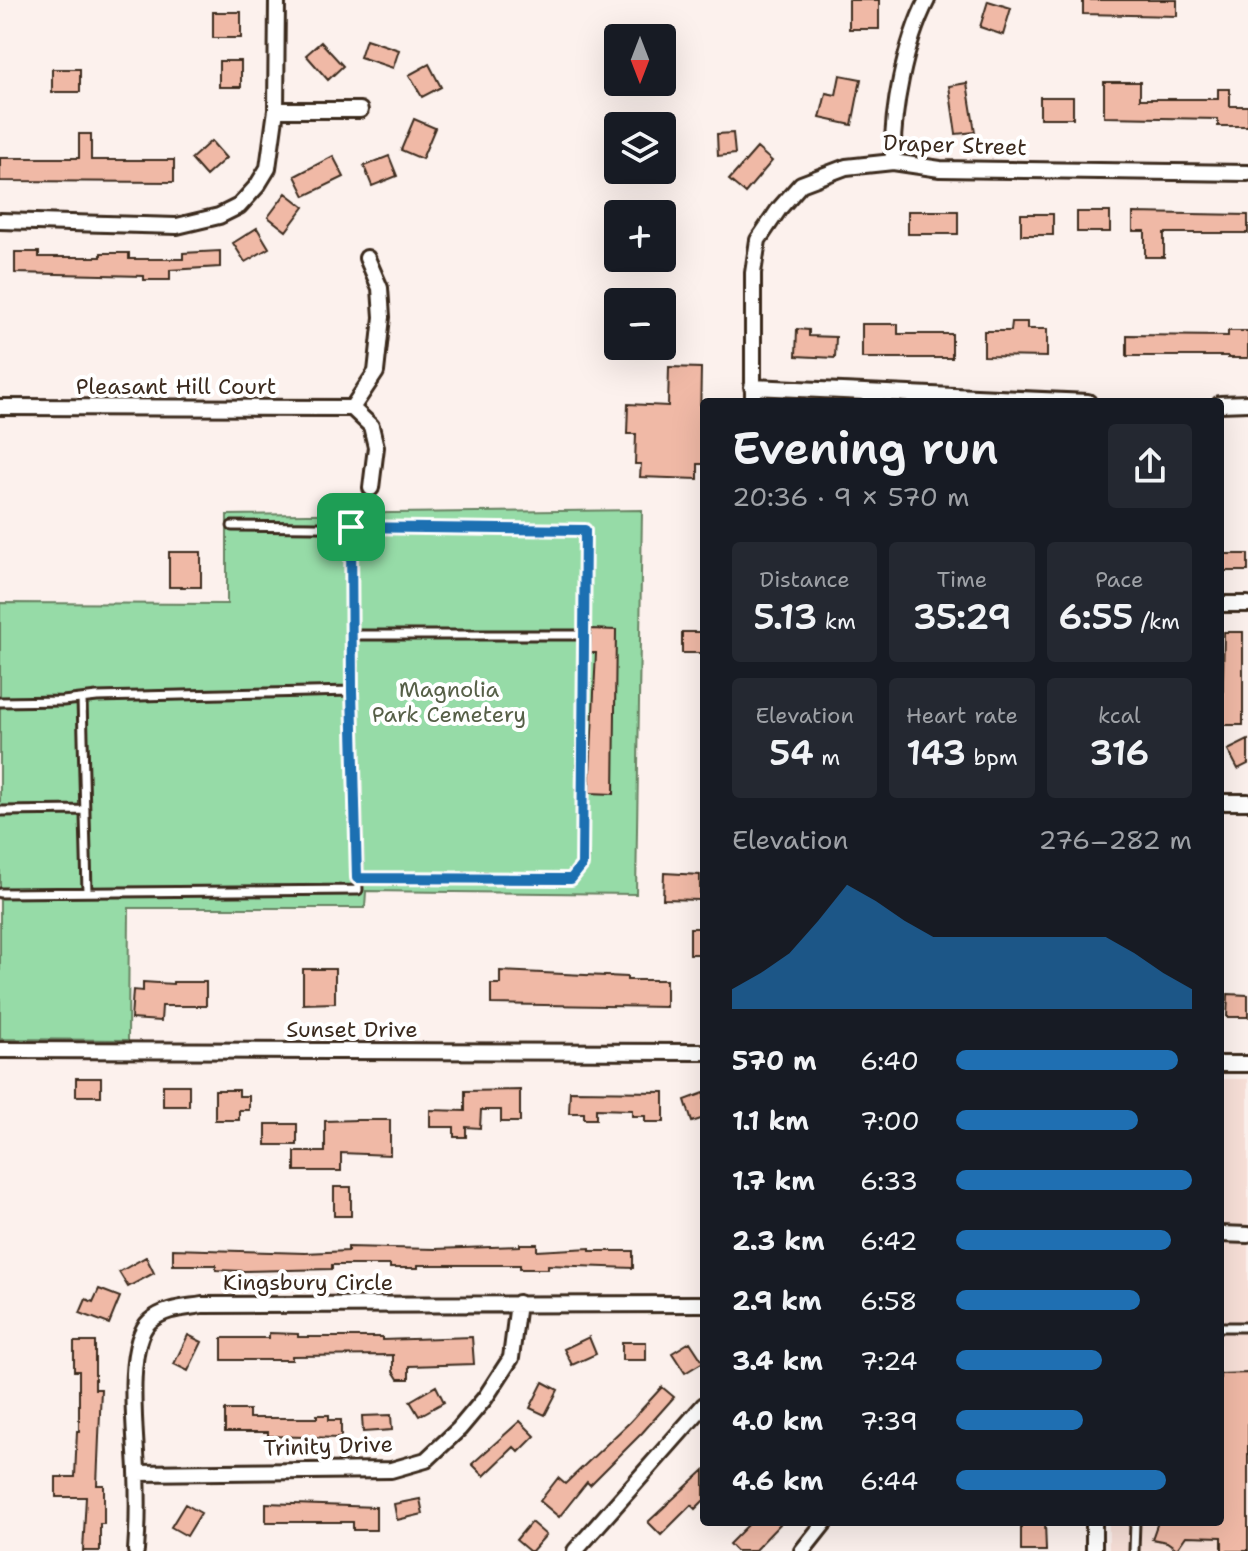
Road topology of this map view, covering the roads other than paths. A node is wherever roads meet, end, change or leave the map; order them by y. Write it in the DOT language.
graph roads {
  1 [pos="277,0"];
  2 [pos="927,0"];
  3 [pos="276,110"];
  4 [pos="360,110"];
  5 [pos="893,162"];
  6 [pos="1248,173"];
  7 [pos="0,221"];
  8 [pos="367,258"];
  9 [pos="753,394"];
  10 [pos="920,398"];
  11 [pos="1248,403"];
  12 [pos="1224,404"];
  13 [pos="0,407"];
  14 [pos="352,408"];
  15 [pos="371,488"];
  16 [pos="232,526"];
  17 [pos="351,527"];
  18 [pos="1224,604"];
  19 [pos="1248,604"];
  20 [pos="352,635"];
  21 [pos="584,635"];
  22 [pos="352,691"];
  23 [pos="82,699"];
  24 [pos="0,702"];
  25 [pos="1224,802"];
  26 [pos="1248,802"];
  27 [pos="85,810"];
  28 [pos="0,811"];
  29 [pos="357,878"];
  30 [pos="87,892"];
  31 [pos="0,893"];
  32 [pos="0,1050"];
  33 [pos="700,1052"];
  34 [pos="1224,1064"];
  35 [pos="1248,1064"];
  36 [pos="1224,1234"];
  37 [pos="1248,1235"];
  38 [pos="518,1303"];
  39 [pos="700,1304"];
  40 [pos="1248,1327"];
  41 [pos="1224,1329"];
  42 [pos="700,1410"];
  43 [pos="137,1473"];
  44 [pos="822,1526"];
  45 [pos="1094,1526"];
  46 [pos="1135,1526"];
  47 [pos="136,1551"];
  48 [pos="575,1551"];
  49 [pos="802,1551"];
  50 [pos="1094,1551"];
  51 [pos="1134,1551"];
  1 -- 3 [label="street"];
  2 -- 5 [label="street"];
  3 -- 4 [label="street"];
  3 -- 7 [label="street"];
  5 -- 6 [label="street, Draper Street"];
  5 -- 9 [label="street, Draper Street"];
  8 -- 14 [label="street"];
  9 -- 10 [label="street"];
  11 -- 12 [label="street"];
  13 -- 14 [label="street, Pleasant Hill Court"];
  14 -- 15 [label="street"];
  16 -- 17 [label="lane"];
  17 -- 20 [label="lane"];
  17 -- 21 [label="lane"];
  18 -- 19 [label="street"];
  20 -- 21 [label="lane"];
  20 -- 22 [label="lane"];
  21 -- 29 [label="lane"];
  22 -- 23 [label="lane"];
  22 -- 29 [label="lane"];
  23 -- 24 [label="lane"];
  23 -- 27 [label="lane"];
  25 -- 26 [label="street"];
  27 -- 28 [label="lane"];
  27 -- 30 [label="lane"];
  29 -- 30 [label="lane"];
  30 -- 31 [label="lane"];
  32 -- 33 [label="street, Sunset Drive"];
  34 -- 35 [label="street"];
  36 -- 37 [label="street"];
  38 -- 39 [label="street, Kingsbury Circle"];
  38 -- 43 [label="street, Trinity Drive"];
  38 -- 43 [label="street, Kingsbury Circle"];
  40 -- 41 [label="lane"];
  42 -- 48 [label="street"];
  43 -- 47 [label="street, Kingsbury Circle"];
  44 -- 49 [label="street"];
  45 -- 50 [label="street"];
  46 -- 51 [label="lane"];
}
